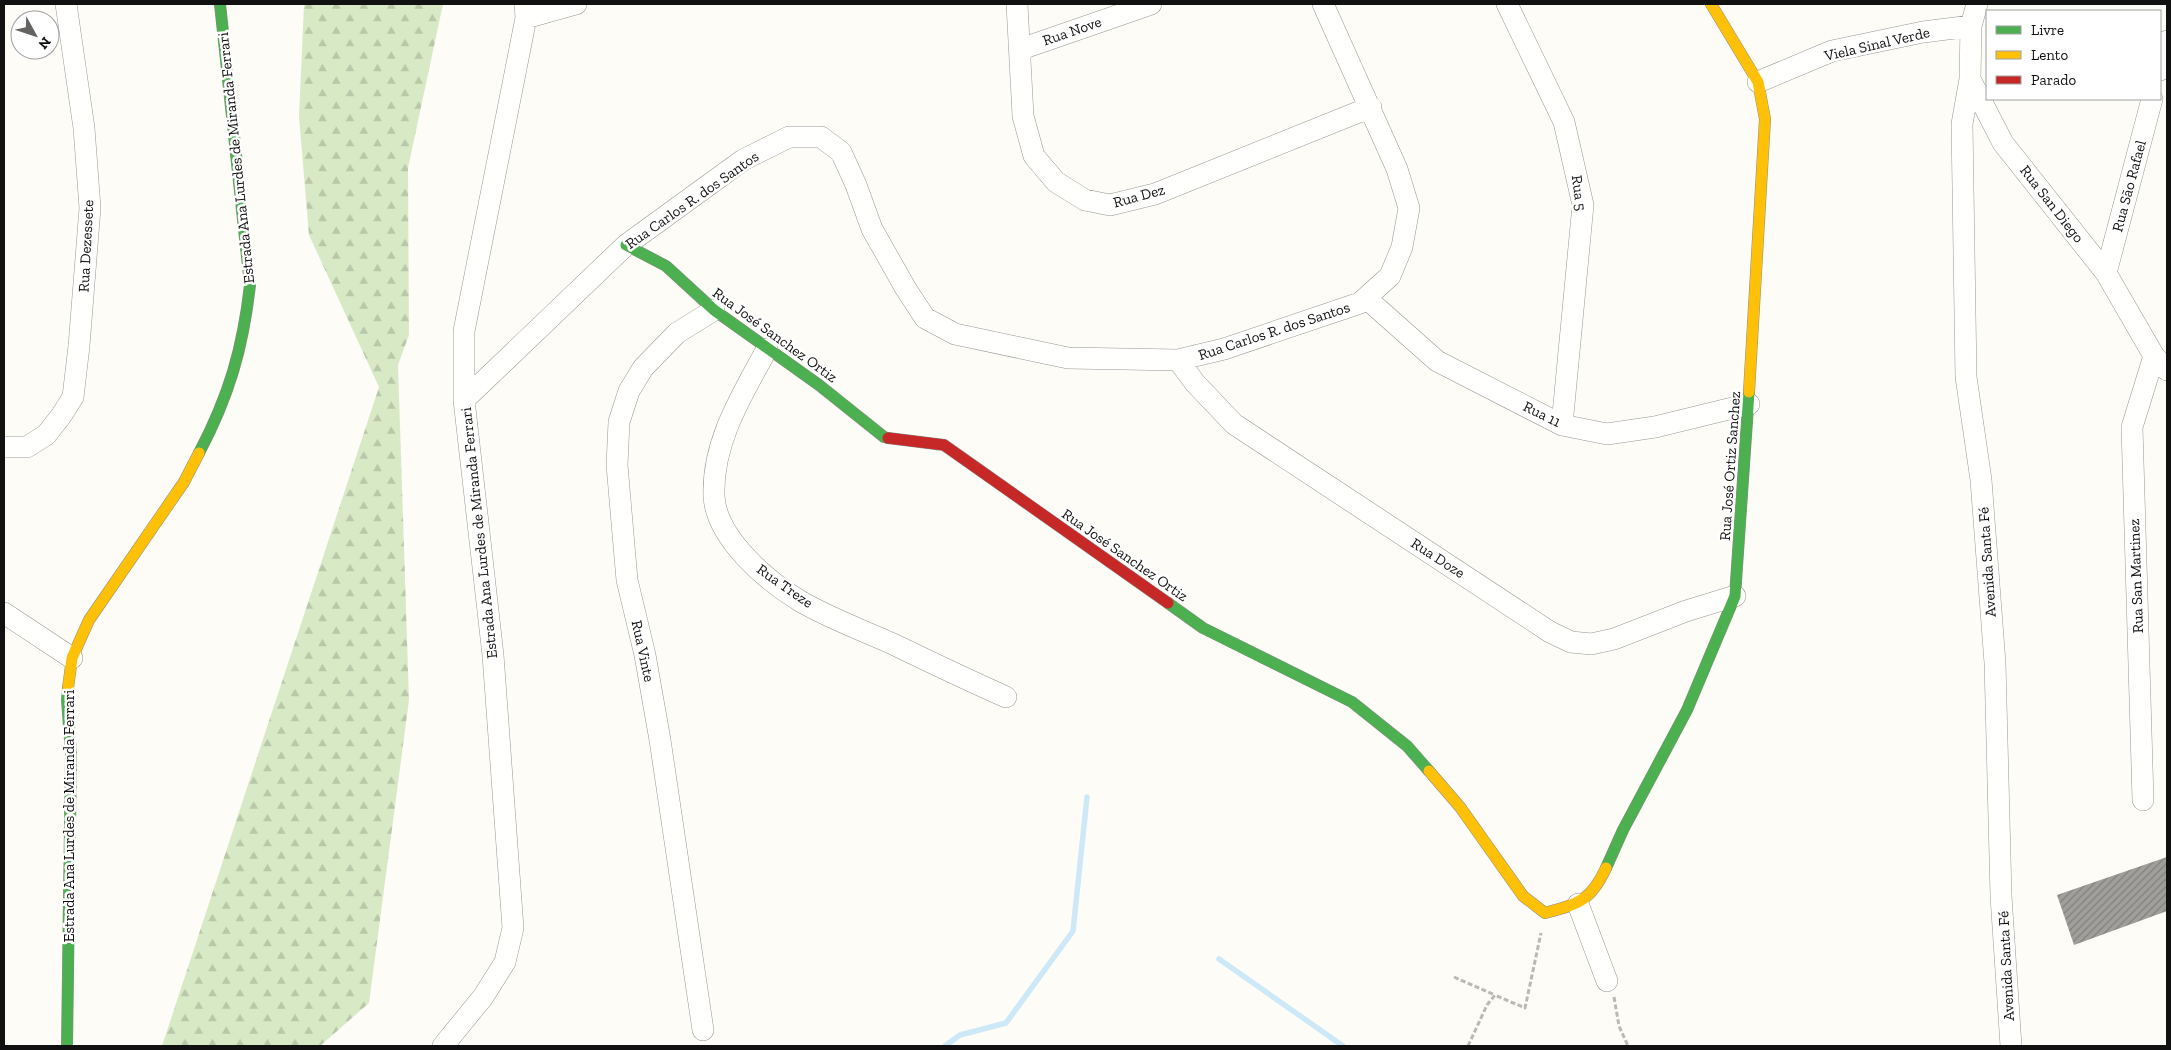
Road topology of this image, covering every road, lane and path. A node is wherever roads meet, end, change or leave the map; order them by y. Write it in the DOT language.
graph roads {
  1 [pos="66,4"];
  2 [pos="220,4"];
  3 [pos="576,4"];
  4 [pos="1017,4"];
  5 [pos="1151,4"];
  6 [pos="1324,4"];
  7 [pos="1507,4"];
  8 [pos="1711,4"];
  9 [pos="1977,4"];
  10 [pos="525,11"];
  11 [pos="1971,26"];
  12 [pos="2167,41"];
  13 [pos="1021,49"];
  14 [pos="2161,66"];
  15 [pos="1970,79"];
  16 [pos="1758,82"];
  17 [pos="2152,100"];
  18 [pos="1371,107"];
  19 [pos="626,245"];
  20 [pos="2106,273"];
  21 [pos="1366,298"];
  22 [pos="714,310"];
  23 [pos="767,349"];
  24 [pos="1178,360"];
  25 [pos="2161,363"];
  26 [pos="464,400"];
  27 [pos="1749,404"];
  28 [pos="1562,425"];
  29 [pos="4,447"];
  30 [pos="1735,596"];
  31 [pos="4,613"];
  32 [pos="72,658"];
  33 [pos="1006,697"];
  34 [pos="2143,800"];
  35 [pos="1578,904"];
  36 [pos="1545,913"];
  37 [pos="1454,977"];
  38 [pos="1607,981"];
  39 [pos="1495,996"];
  40 [pos="703,1030"];
  41 [pos="67,1046"];
  42 [pos="443,1046"];
  43 [pos="1468,1046"];
  44 [pos="1628,1046"];
  45 [pos="2011,1046"];
  1 -- 29 [label="street, Rua Dezessete"];
  2 -- 32 [label="street, Estrada Ana Lurdes de Miranda Ferrari"];
  3 -- 10 [label="street"];
  4 -- 13 [label="street, Rua Dez"];
  5 -- 13 [label="street, Rua Nove"];
  6 -- 18 [label="street, Rua Carlos R. dos Santos"];
  7 -- 28 [label="street, Rua 5"];
  8 -- 16 [label="street, Rua José Ortiz Sanchez"];
  9 -- 11 [label="street, Rua San Diego"];
  10 -- 26 [label="street, Estrada Ana Lurdes de Miranda Ferrari"];
  11 -- 15 [label="street, Rua San Diego"];
  11 -- 16 [label="street, Viela Sinal Verde"];
  12 -- 14 [label="street"];
  13 -- 18 [label="street, Rua Dez"];
  15 -- 20 [label="street, Rua San Diego"];
  15 -- 45 [label="street, Avenida Santa Fé"];
  16 -- 27 [label="street, Rua José Ortiz Sanchez"];
  17 -- 20 [label="street, Rua São Rafael"];
  18 -- 21 [label="street, Rua Carlos R. dos Santos"];
  19 -- 22 [label="street, Rua José Sanchez Ortiz"];
  19 -- 24 [label="street, Rua Carlos R. dos Santos"];
  19 -- 26 [label="street, Rua Carlos R. dos Santos"];
  20 -- 25 [label="street, Rua San Diego"];
  21 -- 24 [label="street, Rua Carlos R. dos Santos"];
  21 -- 28 [label="street, Rua 11"];
  22 -- 23 [label="street, Rua José Sanchez Ortiz"];
  22 -- 40 [label="street, Rua Vinte"];
  23 -- 33 [label="street, Rua Treze"];
  23 -- 36 [label="street, Rua José Sanchez Ortiz"];
  24 -- 30 [label="street, Rua Doze"];
  25 -- 34 [label="street, Rua San Martinez"];
  26 -- 42 [label="street, Estrada Ana Lurdes de Miranda Ferrari"];
  27 -- 28 [label="street, Rua 11"];
  27 -- 30 [label="street, Rua José Ortiz Sanchez"];
  30 -- 35 [label="street, Rua José Ortiz Sanchez"];
  31 -- 32 [label="street"];
  32 -- 41 [label="street, Estrada Ana Lurdes de Miranda Ferrari"];
  35 -- 36 [label="street"];
  35 -- 38 [label="street"];
  36 -- 39 [label="path"];
  37 -- 39 [label="path"];
  38 -- 44 [label="path"];
  39 -- 43 [label="path"];
}
